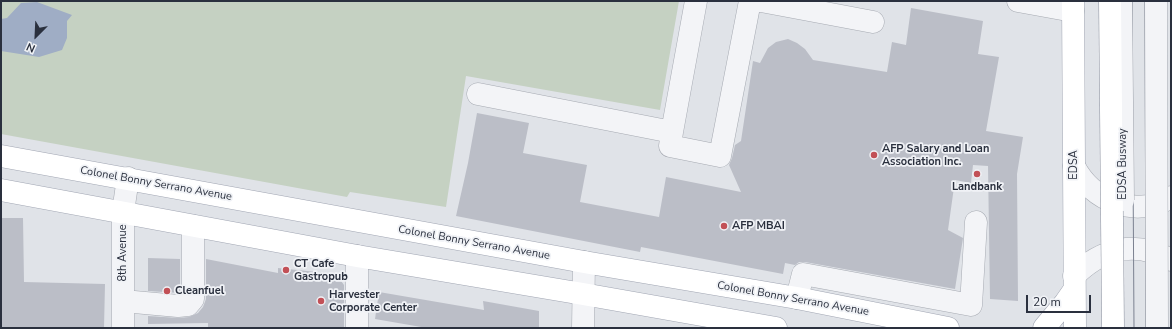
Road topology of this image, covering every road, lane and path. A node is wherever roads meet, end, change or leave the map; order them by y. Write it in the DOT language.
graph roads {
  1 [pos="696,1"];
  2 [pos="750,1"];
  3 [pos="761,1"];
  4 [pos="1018,1"];
  5 [pos="1110,1"];
  6 [pos="1121,1"];
  7 [pos="1156,1"];
  8 [pos="1073,6"];
  9 [pos="873,22"];
  10 [pos="478,94"];
  11 [pos="672,132"];
  12 [pos="1,156"];
  13 [pos="1074,166"];
  14 [pos="128,178"];
  15 [pos="1,190"];
  16 [pos="1171,197"];
  17 [pos="123,212"];
  18 [pos="976,222"];
  19 [pos="193,226"];
  20 [pos="357,256"];
  21 [pos="1171,260"];
  22 [pos="584,262"];
  23 [pos="1074,283"];
  24 [pos="583,294"];
  25 [pos="797,298"];
  26 [pos="123,301"];
  27 [pos="123,328"];
  28 [pos="357,328"];
  29 [pos="583,328"];
  30 [pos="776,328"];
  31 [pos="948,328"];
  32 [pos="1044,328"];
  33 [pos="1075,328"];
  34 [pos="1113,328"];
  35 [pos="1124,328"];
  36 [pos="1157,328"];
  1 -- 11 [label="street"];
  2 -- 11 [label="street"];
  3 -- 9 [label="street"];
  4 -- 8 [label="street"];
  5 -- 34 [label="main road, bridge"];
  6 -- 35 [label="street, EDSA Busway, bridge"];
  7 -- 36 [label="street, bridge"];
  8 -- 13 [label="main road, EDSA"];
  10 -- 11 [label="street"];
  12 -- 14 [label="main road, Colonel Bonny Serrano Avenue"];
  13 -- 16 [label="street"];
  13 -- 23 [label="main road, EDSA"];
  14 -- 17 [label="street, 8th Avenue"];
  14 -- 22 [label="main road, Colonel Bonny Serrano Avenue"];
  15 -- 17 [label="main road"];
  17 -- 19 [label="main road"];
  17 -- 26 [label="street, 8th Avenue"];
  18 -- 25 [label="street"];
  19 -- 20 [label="main road"];
  19 -- 26 [label="street"];
  20 -- 24 [label="main road"];
  20 -- 28 [label="street"];
  21 -- 23 [label="street"];
  22 -- 24 [label="street"];
  22 -- 25 [label="main road, Colonel Bonny Serrano Avenue"];
  23 -- 32 [label="main road"];
  23 -- 33 [label="main road, EDSA"];
  24 -- 29 [label="street"];
  24 -- 30 [label="main road"];
  25 -- 31 [label="main road, Colonel Bonny Serrano Avenue"];
  26 -- 27 [label="street, 8th Avenue"];
}
